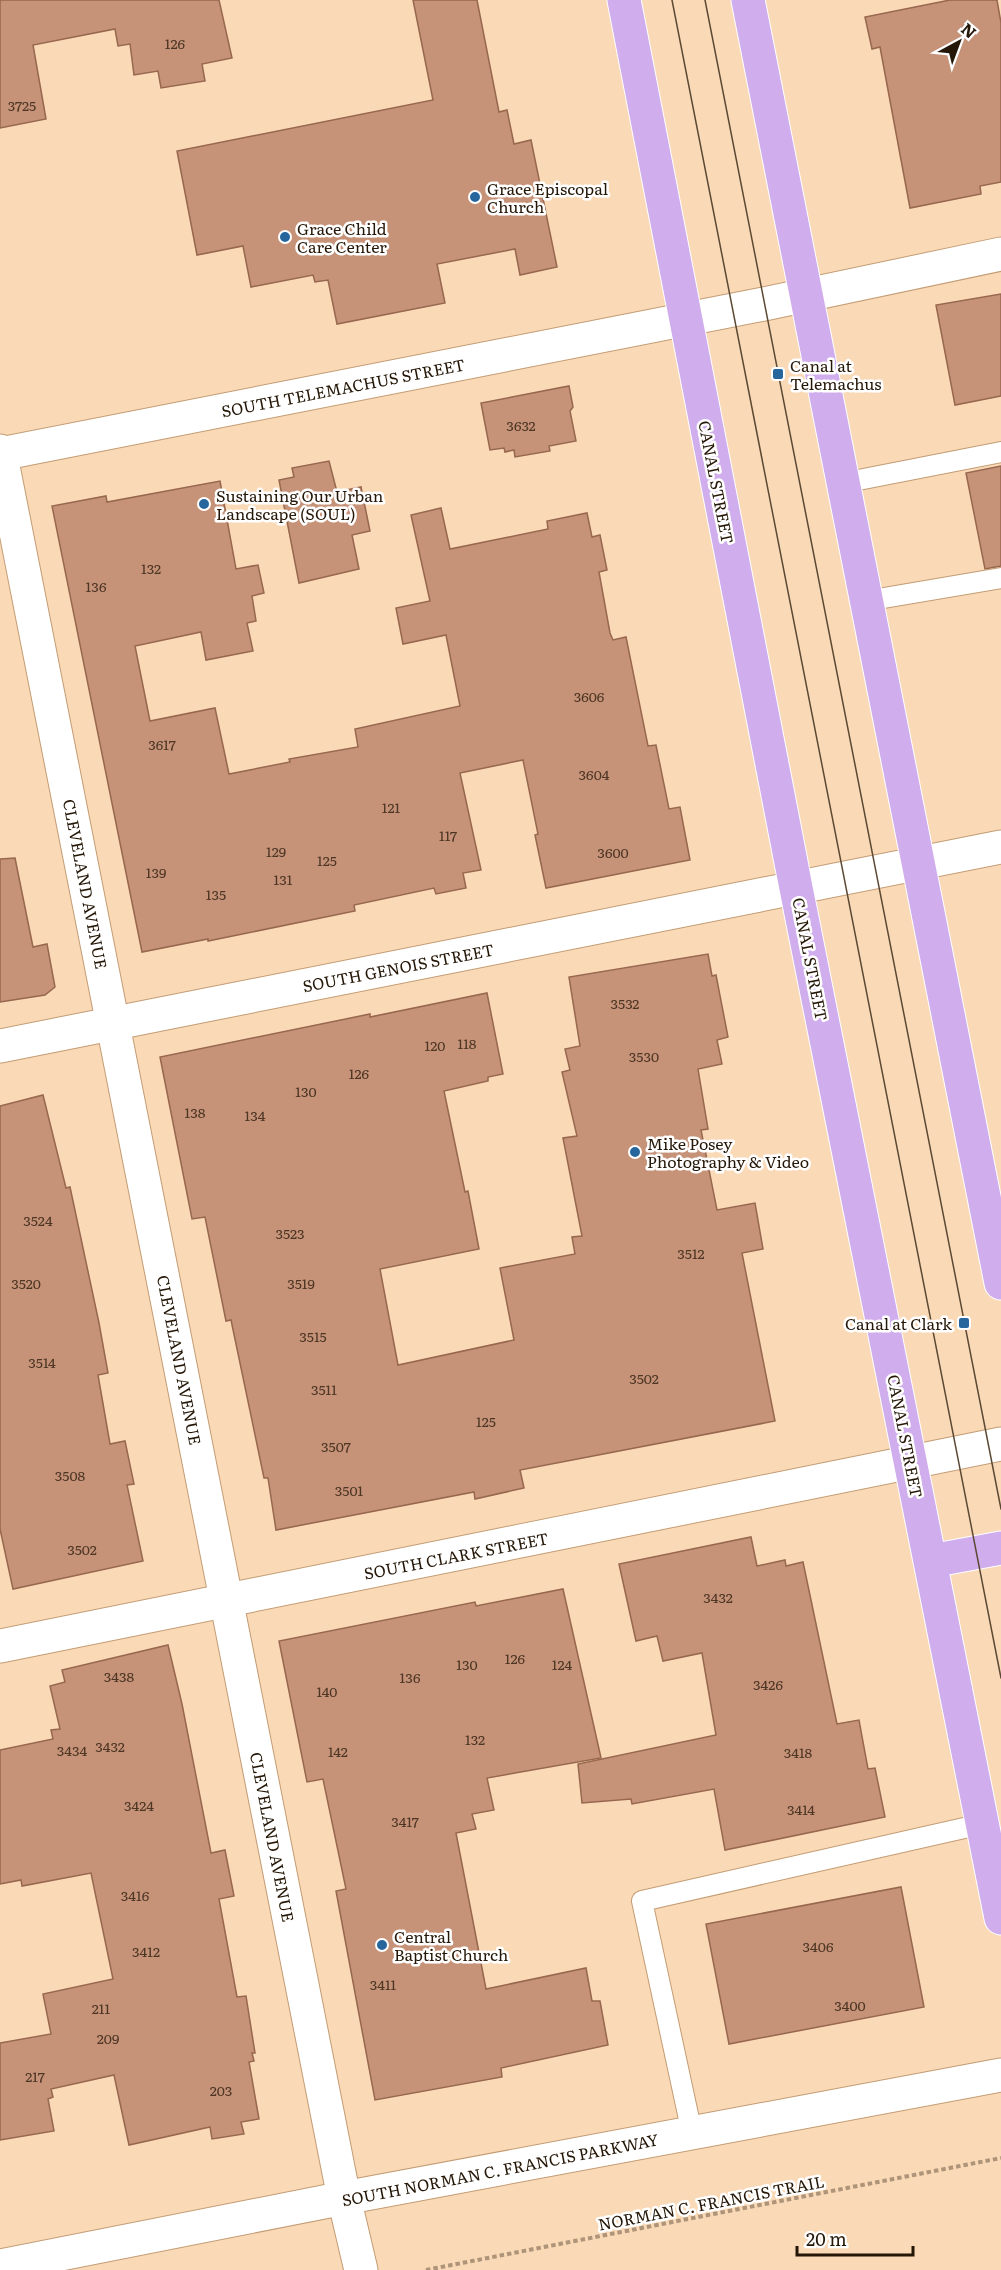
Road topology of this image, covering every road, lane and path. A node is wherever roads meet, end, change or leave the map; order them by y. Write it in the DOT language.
graph roads {
  1 [pos="624,0"];
  2 [pos="748,0"];
  3 [pos="1001,254"];
  4 [pos="806,295"];
  5 [pos="685,319"];
  6 [pos="1001,452"];
  7 [pos="0,453"];
  8 [pos="843,483"];
  9 [pos="1001,578"];
  10 [pos="866,601"];
  11 [pos="1001,847"];
  12 [pos="918,863"];
  13 [pos="796,888"];
  14 [pos="113,1023"];
  15 [pos="0,1046"];
  16 [pos="1001,1283"];
  17 [pos="1001,1444"];
  18 [pos="911,1462"];
  19 [pos="1001,1548"];
  20 [pos="931,1561"];
  21 [pos="227,1601"];
  22 [pos="0,1646"];
  23 [pos="982,1824"];
  24 [pos="1001,1918"];
  25 [pos="1001,2075"];
  26 [pos="692,2133"];
  27 [pos="1001,2158"];
  28 [pos="344,2198"];
  29 [pos="0,2266"];
  30 [pos="361,2270"];
  31 [pos="426,2270"];
  1 -- 5 [label="main road, CANAL STREET"];
  2 -- 4 [label="main road"];
  3 -- 4 [label="street, SOUTH TELEMACHUS STREET"];
  4 -- 5 [label="street, SOUTH TELEMACHUS STREET"];
  4 -- 8 [label="main road"];
  5 -- 7 [label="street, SOUTH TELEMACHUS STREET"];
  5 -- 13 [label="main road, CANAL STREET"];
  6 -- 8 [label="lane"];
  7 -- 14 [label="street, CLEVELAND AVENUE"];
  8 -- 10 [label="main road"];
  9 -- 10 [label="lane"];
  10 -- 12 [label="main road"];
  11 -- 12 [label="street, SOUTH GENOIS STREET"];
  12 -- 13 [label="street, SOUTH GENOIS STREET"];
  12 -- 16 [label="main road"];
  13 -- 14 [label="street, SOUTH GENOIS STREET"];
  13 -- 18 [label="main road, CANAL STREET"];
  14 -- 15 [label="street, SOUTH GENOIS STREET"];
  14 -- 21 [label="street, CLEVELAND AVENUE"];
  17 -- 18 [label="street, SOUTH CLARK STREET"];
  18 -- 20 [label="main road, CANAL STREET"];
  18 -- 21 [label="street, SOUTH CLARK STREET"];
  19 -- 20 [label="main road"];
  20 -- 23 [label="main road, CANAL STREET"];
  21 -- 22 [label="street, SOUTH CLARK STREET"];
  21 -- 28 [label="street, CLEVELAND AVENUE"];
  23 -- 24 [label="main road, CANAL STREET"];
  23 -- 26 [label="lane"];
  25 -- 26 [label="street, SOUTH NORMAN C. FRANCIS PARKWAY"];
  26 -- 28 [label="street, SOUTH NORMAN C. FRANCIS PARKWAY"];
  27 -- 31 [label="path, NORMAN C. FRANCIS TRAIL"];
  28 -- 29 [label="street, SOUTH NORMAN C. FRANCIS PARKWAY"];
  28 -- 30 [label="street, CLEVELAND AVENUE"];
}
